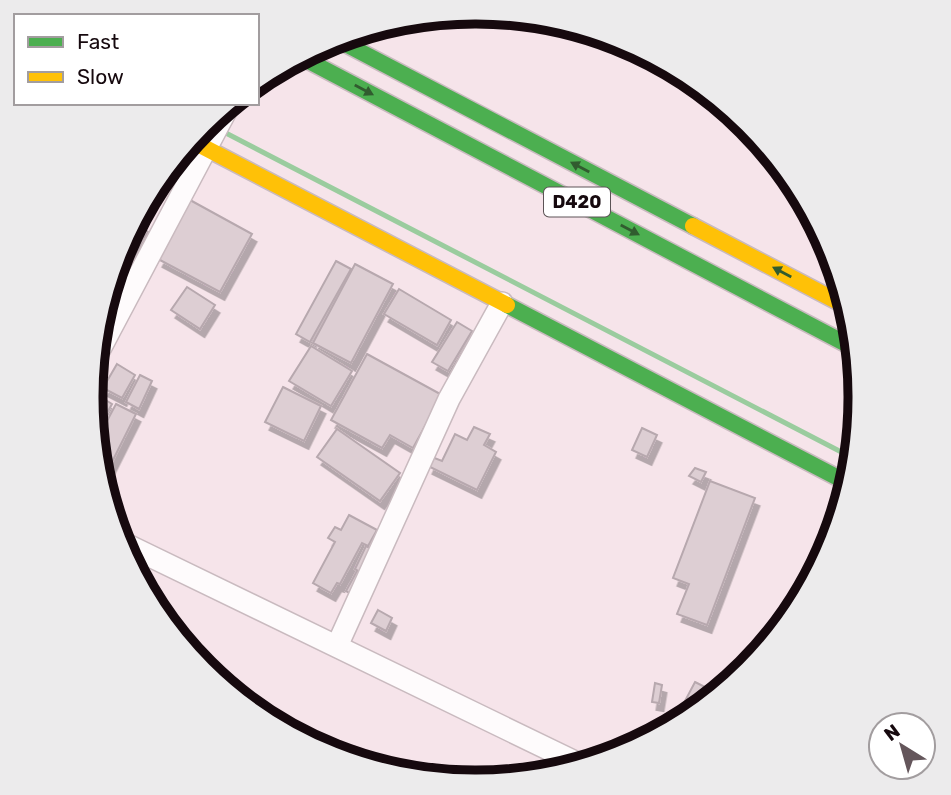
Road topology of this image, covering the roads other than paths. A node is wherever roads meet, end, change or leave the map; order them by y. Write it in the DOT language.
graph roads {
  1 [pos="350,46"];
  2 [pos="312,63"];
  3 [pos="201,146"];
  4 [pos="196,151"];
  5 [pos="836,301"];
  6 [pos="502,303"];
  7 [pos="109,330"];
  8 [pos="844,343"];
  9 [pos="839,479"];
  10 [pos="135,549"];
  11 [pos="337,646"];
  12 [pos="570,758"];
  5 -- 1 [label="main road, D420, one-way"];
  2 -- 8 [label="main road, D420, one-way"];
  3 -- 6 [label="main road"];
  4 -- 7 [label="street"];
  6 -- 9 [label="main road"];
  6 -- 11 [label="street"];
  10 -- 11 [label="street"];
  11 -- 12 [label="street"];
}
